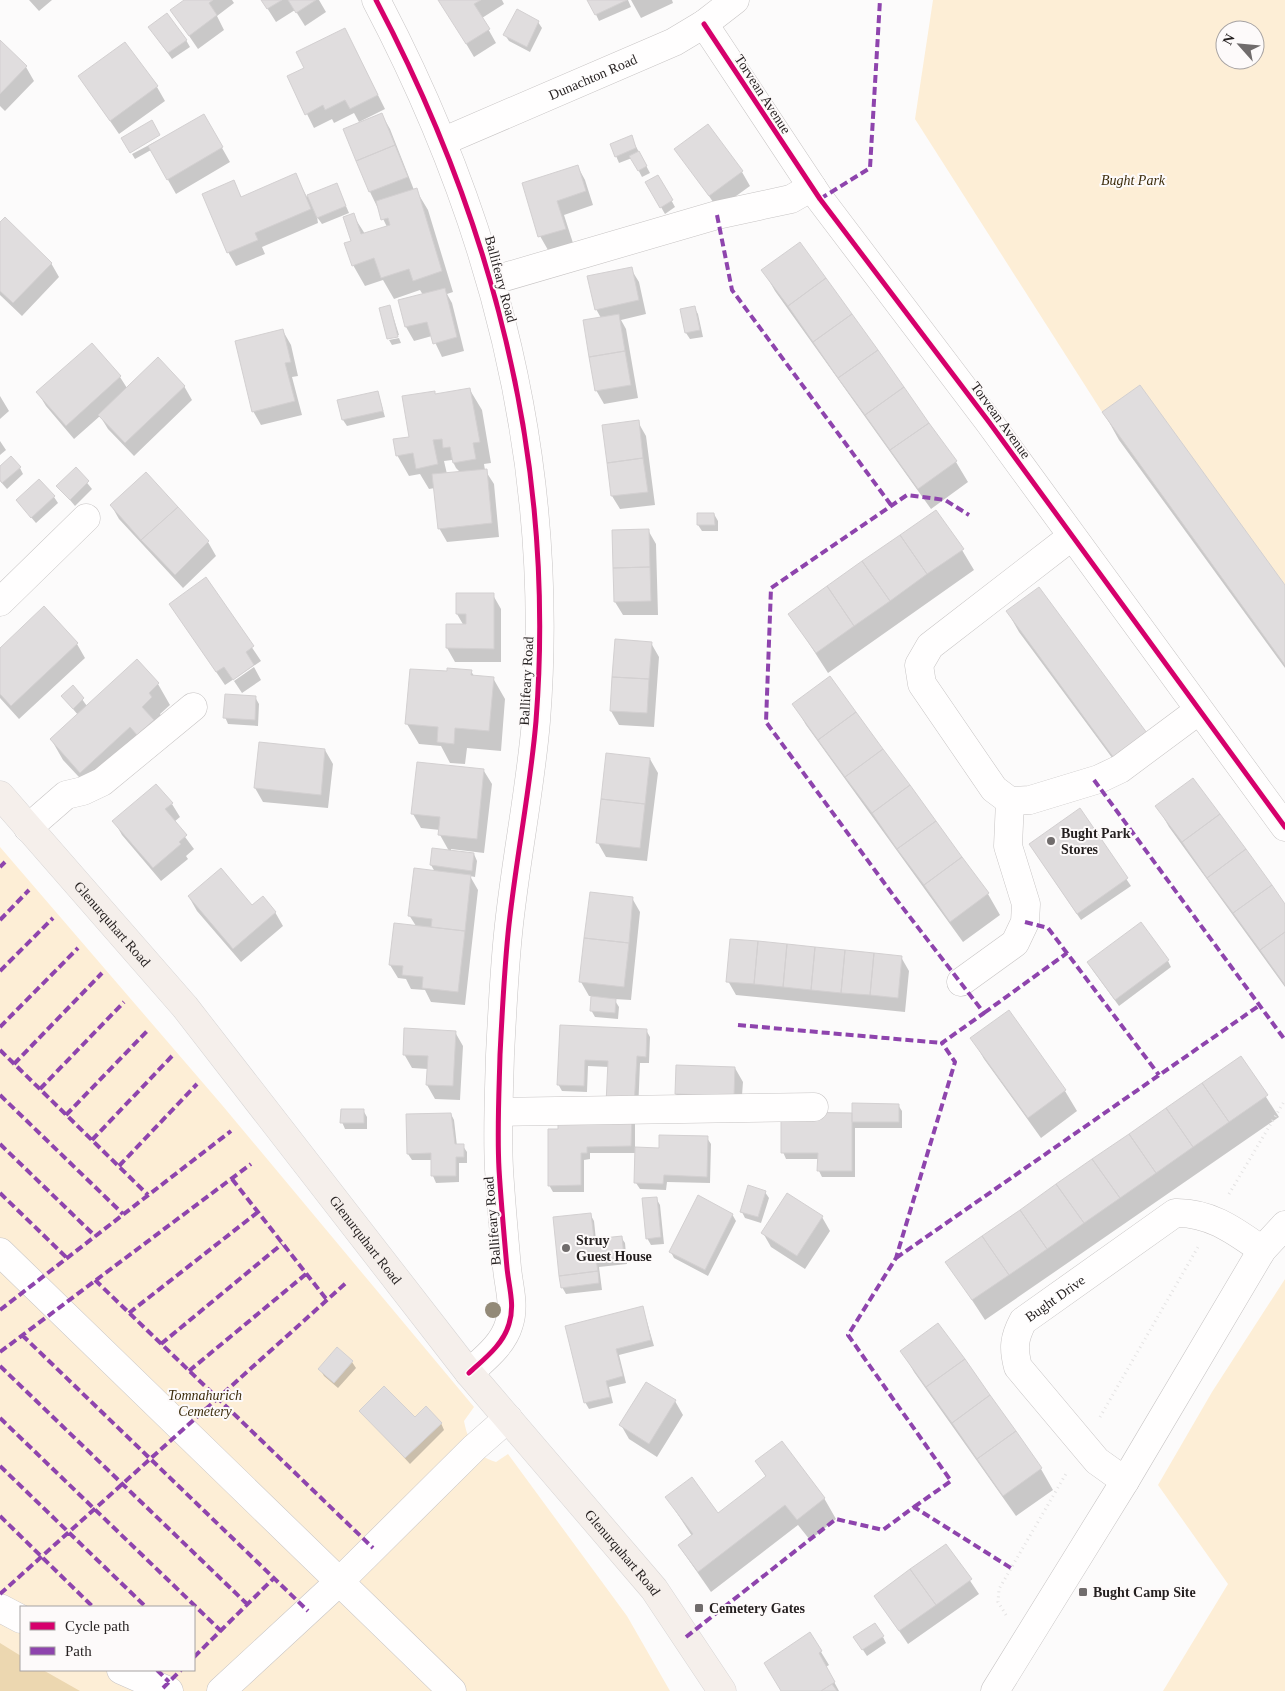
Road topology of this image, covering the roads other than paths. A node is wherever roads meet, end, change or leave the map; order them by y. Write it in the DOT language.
graph roads {
  1 [pos="376,0"];
  2 [pos="735,0"];
  3 [pos="704,24"];
  4 [pos="444,141"];
  5 [pos="812,187"];
  6 [pos="491,281"];
  7 [pos="86,518"];
  8 [pos="1071,537"];
  9 [pos="0,602"];
  10 [pos="193,707"];
  11 [pos="1198,710"];
  12 [pos="0,796"];
  13 [pos="1010,801"];
  14 [pos="1285,827"];
  15 [pos="28,828"];
  16 [pos="961,982"];
  17 [pos="814,1107"];
  18 [pos="499,1112"];
  19 [pos="1285,1224"];
  20 [pos="1262,1250"];
  21 [pos="0,1252"];
  22 [pos="469,1373"];
  23 [pos="508,1418"];
  24 [pos="1125,1481"];
  25 [pos="340,1581"];
  26 [pos="0,1608"];
  27 [pos="20,1618"];
  28 [pos="123,1671"];
  29 [pos="169,1691"];
  30 [pos="221,1691"];
  31 [pos="452,1691"];
  32 [pos="722,1691"];
  33 [pos="995,1691"];
  1 -- 4 [label="street, Ballifeary Road"];
  2 -- 3 [label="street, Dunachton Road"];
  3 -- 4 [label="street, Dunachton Road"];
  3 -- 5 [label="street, Torvean Avenue"];
  4 -- 6 [label="street, Ballifeary Road"];
  5 -- 6 [label="street"];
  5 -- 8 [label="street, Torvean Avenue"];
  6 -- 18 [label="street, Ballifeary Road"];
  7 -- 9 [label="street"];
  8 -- 11 [label="street, Torvean Avenue"];
  8 -- 13 [label="street"];
  10 -- 15 [label="street"];
  11 -- 13 [label="street"];
  11 -- 14 [label="street, Torvean Avenue"];
  12 -- 15 [label="highway, Glenurquhart Road"];
  13 -- 16 [label="street"];
  15 -- 22 [label="highway, Glenurquhart Road"];
  17 -- 18 [label="street"];
  18 -- 22 [label="street, Ballifeary Road"];
  19 -- 20 [label="street"];
  20 -- 24 [label="street"];
  20 -- 24 [label="street, Bught Drive"];
  21 -- 25 [label="street"];
  22 -- 23 [label="highway, Glenurquhart Road"];
  23 -- 25 [label="street"];
  23 -- 32 [label="highway, Glenurquhart Road"];
  24 -- 33 [label="street"];
  25 -- 30 [label="street"];
  25 -- 31 [label="street"];
  26 -- 27 [label="street"];
  28 -- 29 [label="street"];
}
